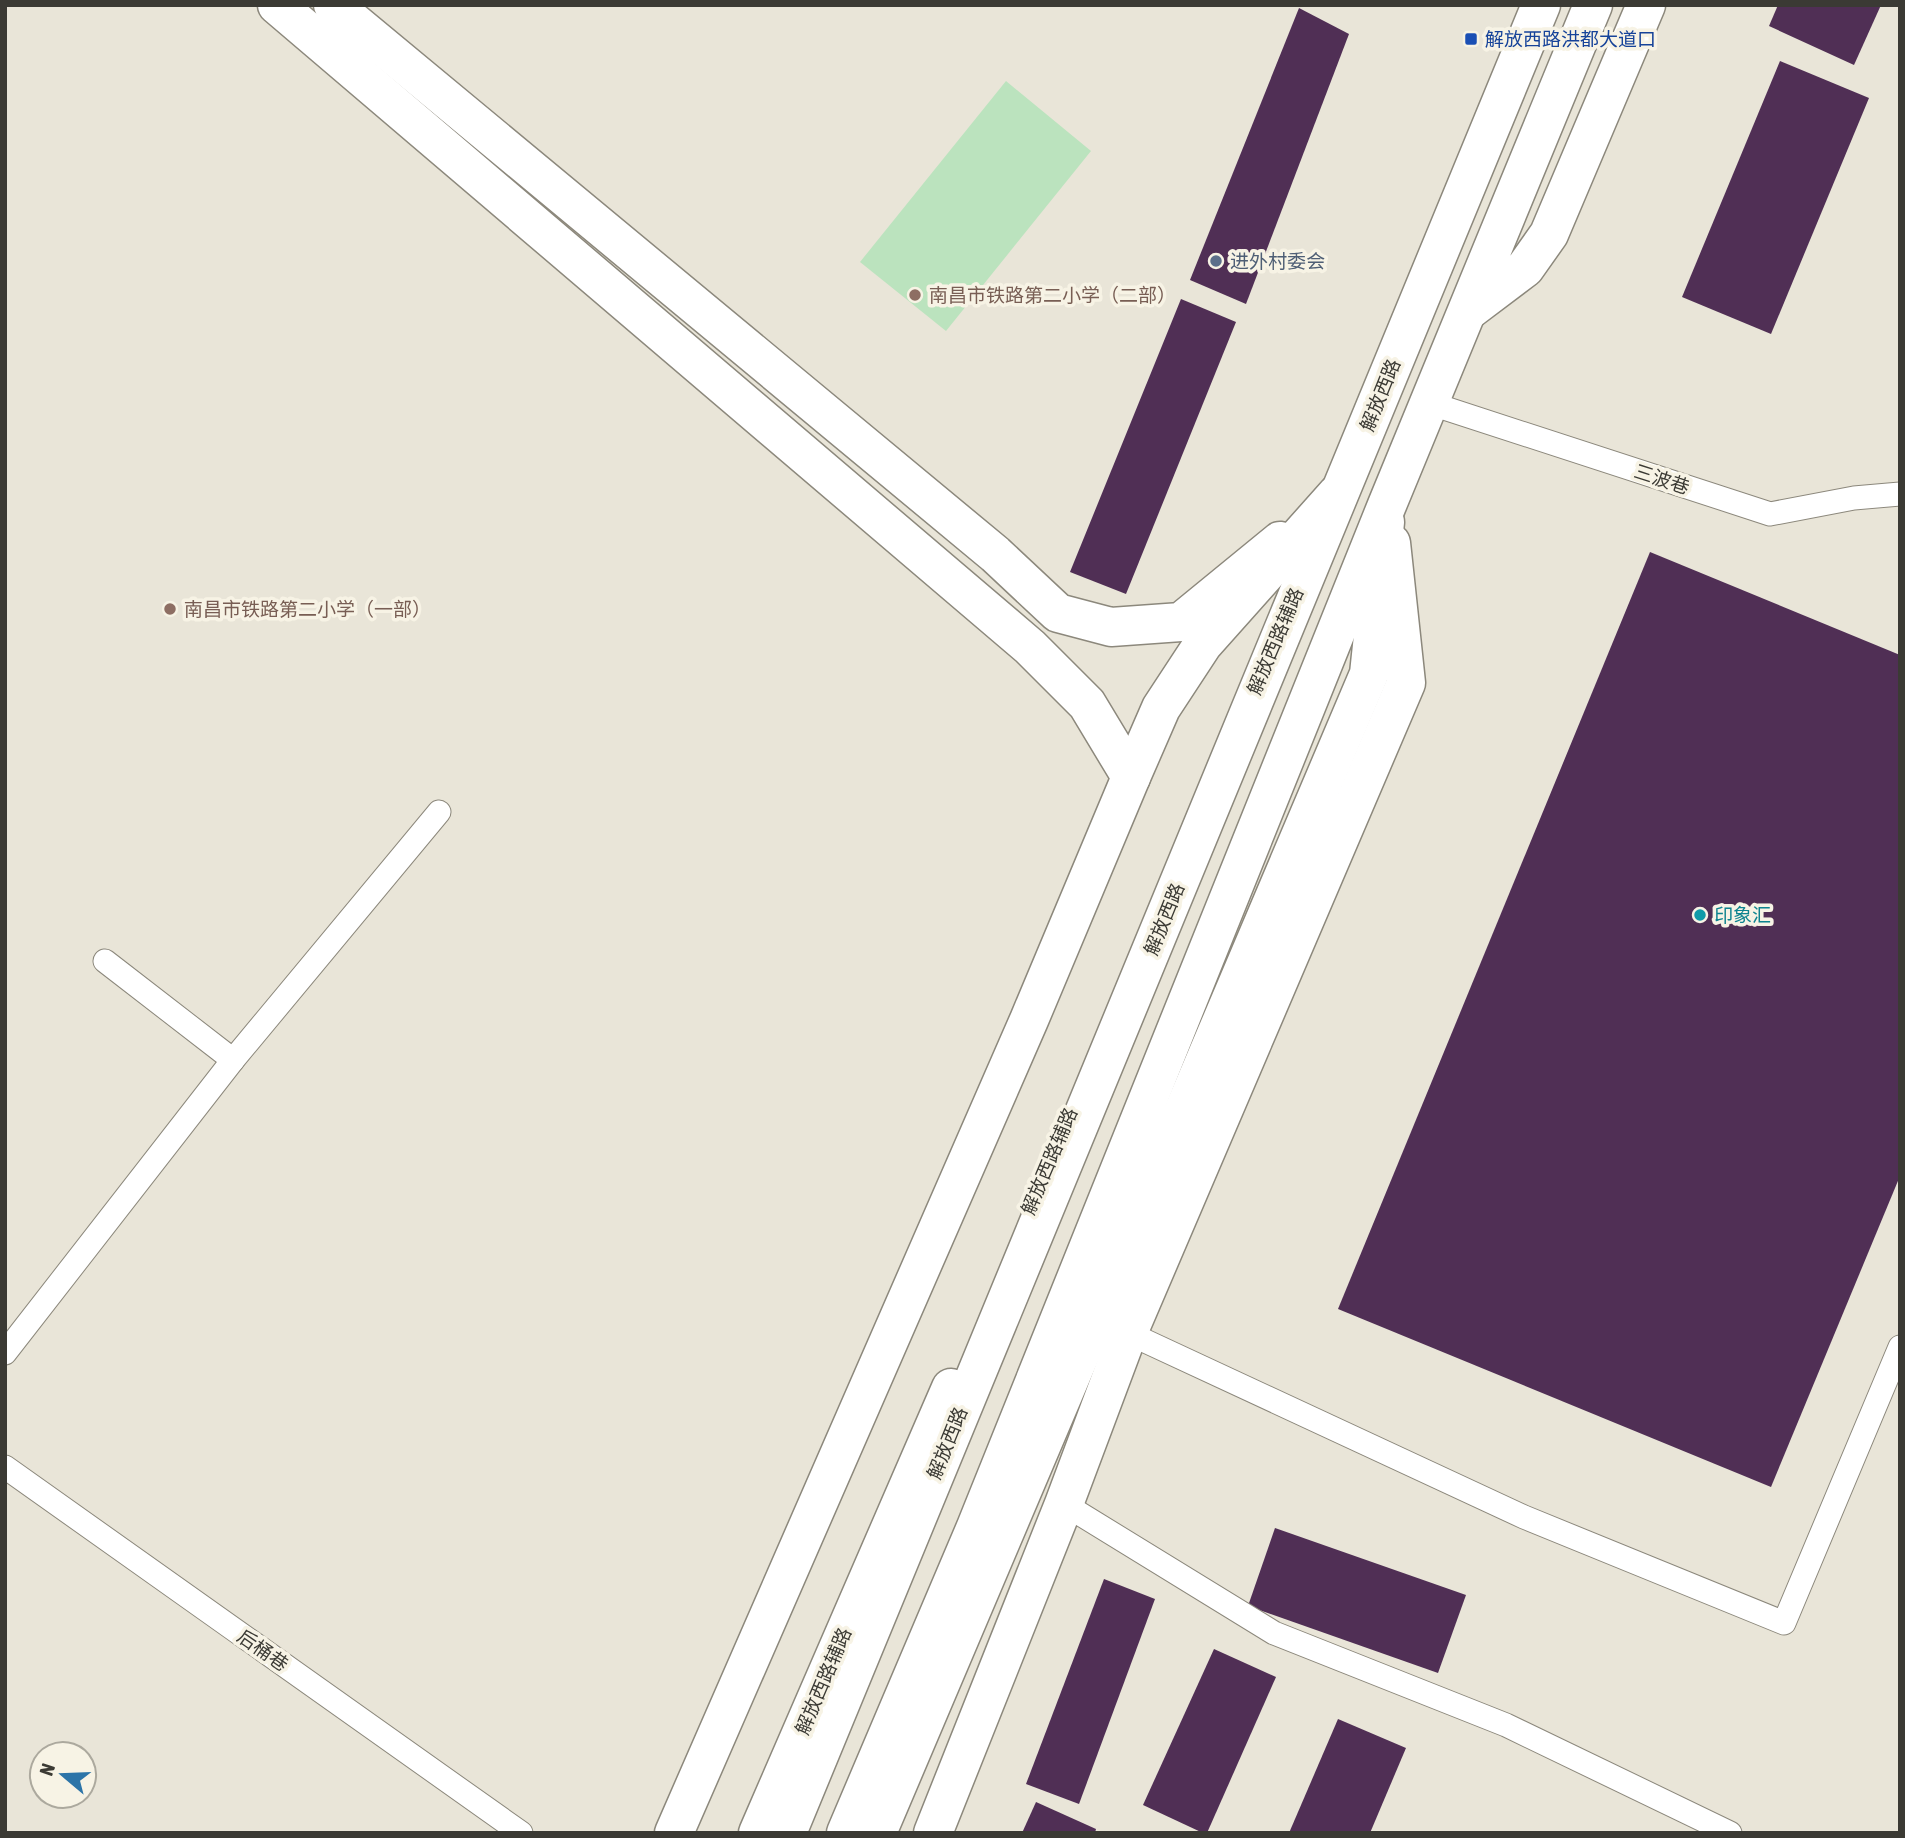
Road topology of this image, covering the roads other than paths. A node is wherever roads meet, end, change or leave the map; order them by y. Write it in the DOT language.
graph roads {
  1 [pos="277,5"];
  2 [pos="334,5"];
  3 [pos="1541,5"];
  4 [pos="1593,5"];
  5 [pos="1646,5"];
  6 [pos="1466,312"];
  7 [pos="1429,403"];
  8 [pos="1341,490"];
  9 [pos="1900,494"];
  10 [pos="1387,505"];
  11 [pos="1131,777"];
  12 [pos="439,812"];
  13 [pos="105,961"];
  14 [pos="233,1060"];
  15 [pos="1128,1333"];
  16 [pos="1900,1347"];
  17 [pos="5,1353"];
  18 [pos="5,1467"];
  19 [pos="1064,1504"];
  20 [pos="521,1833"];
  21 [pos="674,1833"];
  22 [pos="758,1833"];
  23 [pos="787,1833"];
  24 [pos="846,1833"];
  25 [pos="877,1833"];
  26 [pos="933,1833"];
  27 [pos="1730,1833"];
  1 -- 11 [label="main road"];
  2 -- 8 [label="main road"];
  3 -- 8 [label="main road, 解放西路"];
  4 -- 6 [label="main road"];
  5 -- 6 [label="main road"];
  6 -- 7 [label="main road"];
  7 -- 9 [label="lane, 三波巷"];
  7 -- 10 [label="main road"];
  8 -- 11 [label="main road"];
  8 -- 22 [label="main road, 解放西路辅路"];
  8 -- 23 [label="main road, 解放西路"];
  10 -- 15 [label="main road"];
  10 -- 24 [label="main road"];
  10 -- 25 [label="main road"];
  11 -- 21 [label="main road"];
  12 -- 14 [label="lane"];
  13 -- 14 [label="lane"];
  14 -- 17 [label="lane"];
  15 -- 16 [label="lane"];
  15 -- 19 [label="main road"];
  18 -- 20 [label="lane, 后桶巷"];
  19 -- 26 [label="main road"];
  19 -- 27 [label="lane"];
}
